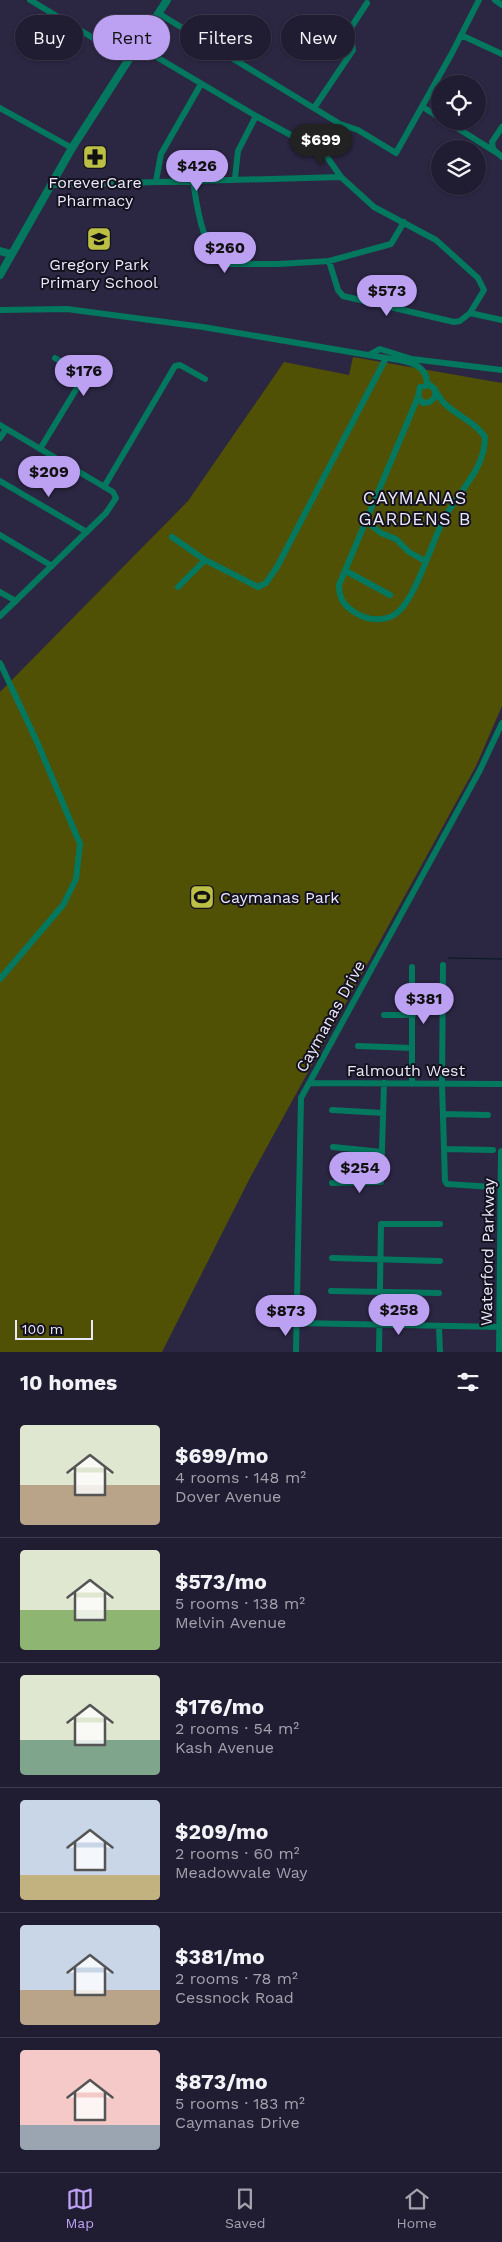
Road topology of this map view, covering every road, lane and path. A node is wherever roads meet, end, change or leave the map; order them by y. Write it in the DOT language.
graph roads {
  1 [pos="30,0"];
  2 [pos="167,0"];
  3 [pos="479,0"];
  4 [pos="494,0"];
  5 [pos="367,3"];
  6 [pos="502,5"];
  7 [pos="158,13"];
  8 [pos="461,35"];
  9 [pos="93,38"];
  10 [pos="502,54"];
  11 [pos="127,60"];
  12 [pos="161,60"];
  13 [pos="201,84"];
  14 [pos="423,107"];
  15 [pos="0,108"];
  16 [pos="314,108"];
  17 [pos="431,112"];
  18 [pos="256,116"];
  19 [pos="502,127"];
  20 [pos="460,130"];
  21 [pos="72,148"];
  22 [pos="499,155"];
  23 [pos="342,177"];
  24 [pos="235,178"];
  25 [pos="156,181"];
  26 [pos="193,181"];
  27 [pos="52,185"];
  28 [pos="404,222"];
  29 [pos="0,251"];
  30 [pos="11,254"];
  31 [pos="329,261"];
  32 [pos="0,274"];
  33 [pos="0,310"];
  34 [pos="470,313"];
  35 [pos="502,320"];
  36 [pos="369,355"];
  37 [pos="55,358"];
  38 [pos="386,358"];
  39 [pos="502,370"];
  40 [pos="206,378"];
  41 [pos="427,384"];
  42 [pos="435,389"];
  43 [pos="418,397"];
  44 [pos="3,427"];
  45 [pos="0,438"];
  46 [pos="40,449"];
  47 [pos="0,481"];
  48 [pos="104,486"];
  49 [pos="367,522"];
  50 [pos="86,532"];
  51 [pos="0,535"];
  52 [pos="172,537"];
  53 [pos="205,560"];
  54 [pos="425,561"];
  55 [pos="52,566"];
  56 [pos="346,571"];
  57 [pos="178,587"];
  58 [pos="0,592"];
  59 [pos="390,595"];
  60 [pos="16,601"];
  61 [pos="0,616"];
  62 [pos="0,663"];
  63 [pos="502,723"];
  64 [pos="443,965"];
  65 [pos="412,967"];
  66 [pos="0,979"];
  67 [pos="413,1015"];
  68 [pos="384,1016"];
  69 [pos="358,1046"];
  70 [pos="412,1048"];
  71 [pos="309,1082"];
  72 [pos="384,1083"];
  73 [pos="412,1084"];
  74 [pos="442,1084"];
  75 [pos="502,1084"];
  76 [pos="332,1110"];
  77 [pos="383,1113"];
  78 [pos="444,1114"];
  79 [pos="488,1115"];
  80 [pos="333,1147"];
  81 [pos="444,1149"];
  82 [pos="493,1150"];
  83 [pos="382,1152"];
  84 [pos="502,1152"];
  85 [pos="332,1183"];
  86 [pos="494,1187"];
  87 [pos="440,1224"];
  88 [pos="332,1258"];
  89 [pos="380,1260"];
  90 [pos="440,1261"];
  91 [pos="331,1291"];
  92 [pos="380,1292"];
  93 [pos="439,1293"];
  94 [pos="297,1323"];
  95 [pos="379,1326"];
  96 [pos="439,1326"];
  97 [pos="501,1327"];
  98 [pos="296,1352"];
  99 [pos="379,1352"];
  100 [pos="440,1352"];
  101 [pos="500,1352"];
  1 -- 9 [label="street"];
  2 -- 7 [label="street"];
  3 -- 8 [label="street"];
  4 -- 6 [label="street"];
  5 -- 16 [label="street"];
  7 -- 16 [label="street"];
  8 -- 10 [label="street"];
  8 -- 14 [label="street"];
  11 -- 21 [label="street"];
  12 -- 13 [label="street"];
  13 -- 18 [label="street"];
  13 -- 25 [label="street"];
  14 -- 16 [label="street"];
  14 -- 17 [label="street"];
  15 -- 21 [label="street"];
  18 -- 23 [label="street"];
  18 -- 24 [label="street"];
  19 -- 22 [label="street"];
  20 -- 22 [label="street"];
  21 -- 27 [label="street"];
  23 -- 24 [label="street"];
  23 -- 28 [label="street"];
  24 -- 26 [label="street"];
  25 -- 26 [label="street"];
  25 -- 27 [label="street"];
  26 -- 31 [label="street"];
  27 -- 30 [label="street"];
  28 -- 31 [label="street"];
  28 -- 34 [label="street"];
  29 -- 30 [label="street"];
  30 -- 32 [label="street"];
  31 -- 34 [label="street"];
  33 -- 36 [label="street"];
  34 -- 35 [label="street"];
  36 -- 38 [label="street"];
  36 -- 39 [label="street"];
  37 -- 46 [label="street"];
  38 -- 41 [label="street"];
  38 -- 53 [label="street"];
  40 -- 48 [label="street"];
  41 -- 42 [label="street"];
  41 -- 43 [label="street"];
  42 -- 43 [label="street"];
  42 -- 54 [label="street"];
  43 -- 49 [label="street"];
  44 -- 45 [label="street"];
  44 -- 46 [label="street"];
  46 -- 48 [label="street"];
  47 -- 50 [label="street"];
  48 -- 50 [label="street"];
  49 -- 54 [label="street"];
  49 -- 56 [label="street"];
  50 -- 55 [label="street"];
  51 -- 55 [label="street"];
  52 -- 53 [label="street"];
  53 -- 57 [label="street"];
  54 -- 56 [label="street"];
  55 -- 60 [label="street"];
  56 -- 59 [label="street"];
  58 -- 60 [label="street"];
  60 -- 61 [label="street"];
  62 -- 66 [label="street"];
  63 -- 71 [label="street, Caymanas Drive"];
  64 -- 74 [label="street"];
  65 -- 67 [label="street"];
  67 -- 68 [label="street"];
  67 -- 70 [label="street"];
  69 -- 70 [label="street"];
  70 -- 73 [label="street"];
  71 -- 72 [label="street, Falmouth West"];
  71 -- 94 [label="street, Caymanas Drive"];
  72 -- 73 [label="street, Falmouth West"];
  72 -- 77 [label="street"];
  73 -- 74 [label="street, Falmouth West"];
  74 -- 75 [label="street, Falmouth West"];
  74 -- 78 [label="street"];
  76 -- 77 [label="street"];
  77 -- 83 [label="street"];
  78 -- 79 [label="street"];
  78 -- 81 [label="street"];
  80 -- 83 [label="street"];
  81 -- 82 [label="street"];
  81 -- 86 [label="street"];
  83 -- 85 [label="street"];
  84 -- 97 [label="street, Waterford Parkway"];
  87 -- 89 [label="street"];
  88 -- 89 [label="street"];
  89 -- 90 [label="street"];
  89 -- 92 [label="street"];
  91 -- 92 [label="street"];
  92 -- 93 [label="street"];
  92 -- 95 [label="street"];
  94 -- 95 [label="street"];
  94 -- 98 [label="street, Caymanas Drive"];
  95 -- 96 [label="street"];
  95 -- 99 [label="street"];
  96 -- 97 [label="street"];
  96 -- 100 [label="street"];
  97 -- 101 [label="street, Waterford Parkway"];
}
